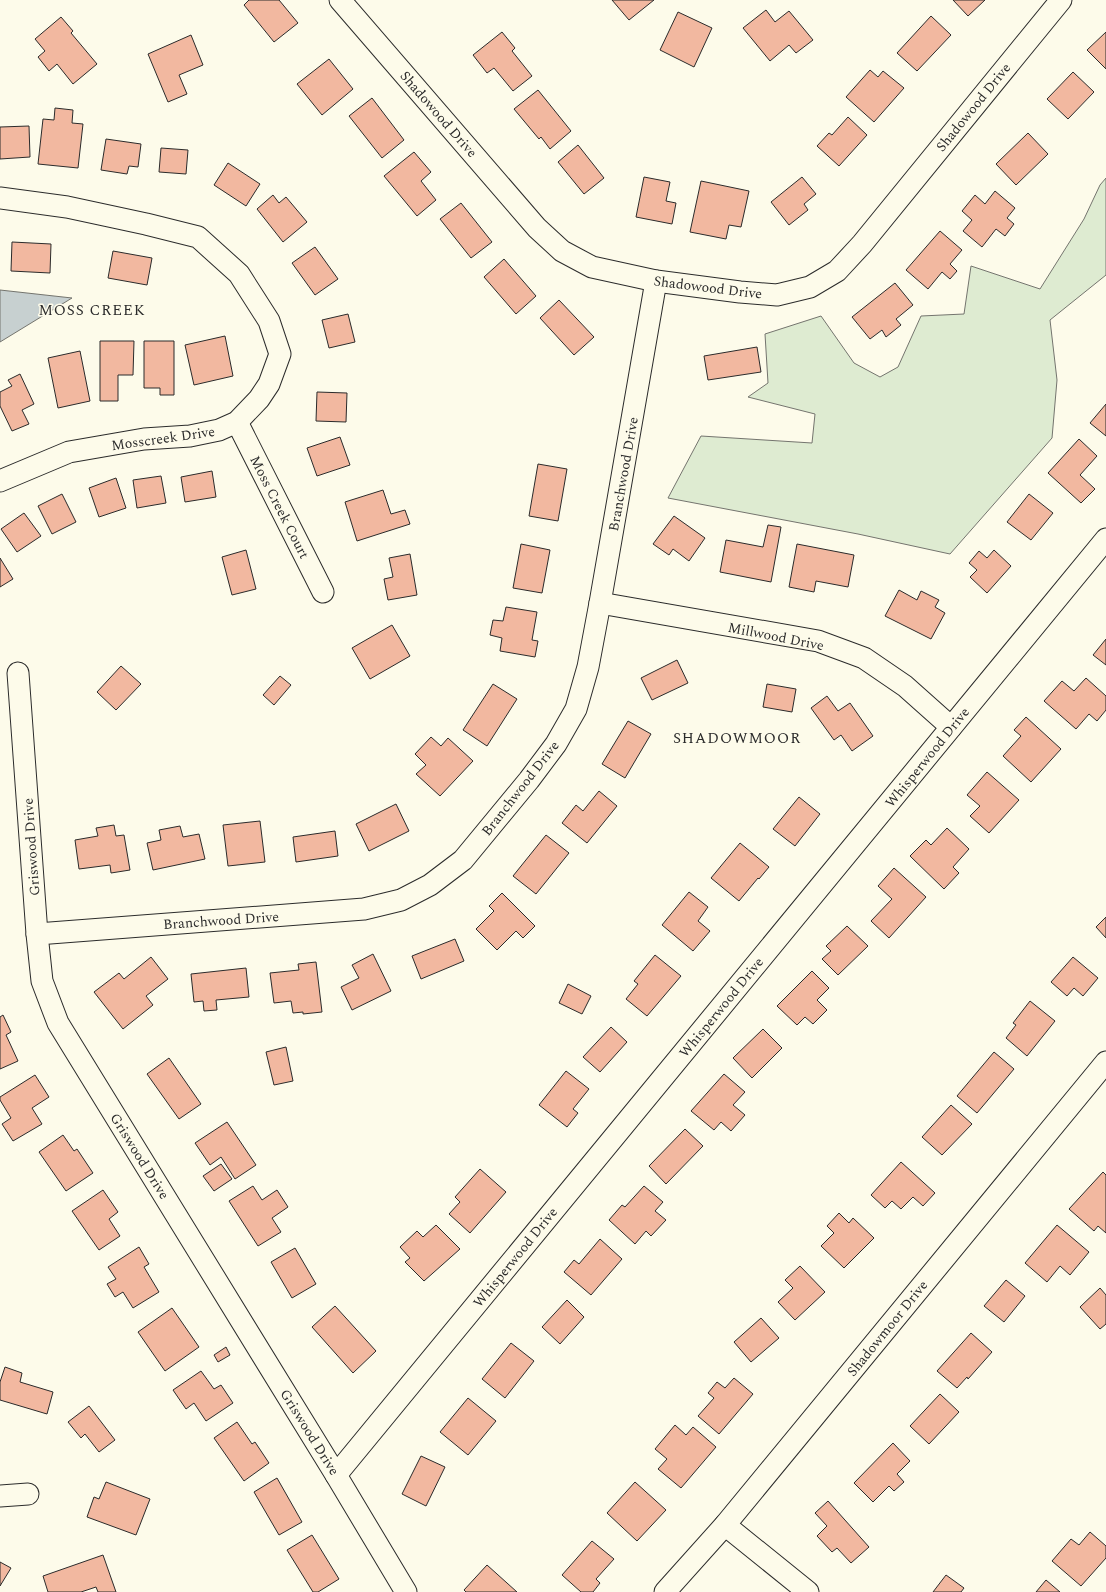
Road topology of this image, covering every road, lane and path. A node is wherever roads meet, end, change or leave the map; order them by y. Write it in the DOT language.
graph roads {
  1 [pos="340,0"];
  2 [pos="1061,0"];
  3 [pos="0,198"];
  4 [pos="656,281"];
  5 [pos="237,422"];
  6 [pos="0,482"];
  7 [pos="1106,539"];
  8 [pos="323,592"];
  9 [pos="600,603"];
  10 [pos="18,673"];
  11 [pos="951,727"];
  12 [pos="37,934"];
  13 [pos="1106,1062"];
  14 [pos="336,1475"];
  15 [pos="28,1494"];
  16 [pos="0,1496"];
  17 [pos="725,1525"];
  18 [pos="406,1592"];
  19 [pos="665,1592"];
  20 [pos="808,1592"];
  1 -- 4 [label="street, Shadowood Drive"];
  2 -- 4 [label="street, Shadowood Drive"];
  3 -- 5 [label="street, Mosscreek Drive"];
  4 -- 9 [label="street, Branchwood Drive"];
  5 -- 6 [label="street, Mosscreek Drive"];
  5 -- 8 [label="street, Moss Creek Court"];
  7 -- 11 [label="street, Whisperwood Drive"];
  9 -- 11 [label="street, Millwood Drive"];
  9 -- 12 [label="street, Branchwood Drive"];
  10 -- 12 [label="street, Griswood Drive"];
  11 -- 14 [label="street, Whisperwood Drive"];
  12 -- 14 [label="street, Griswood Drive"];
  13 -- 17 [label="street, Shadowmoor Drive"];
  14 -- 18 [label="street, Griswood Drive"];
  15 -- 16 [label="street"];
  17 -- 19 [label="street, Shadowmoor Drive"];
  17 -- 20 [label="street"];
}
